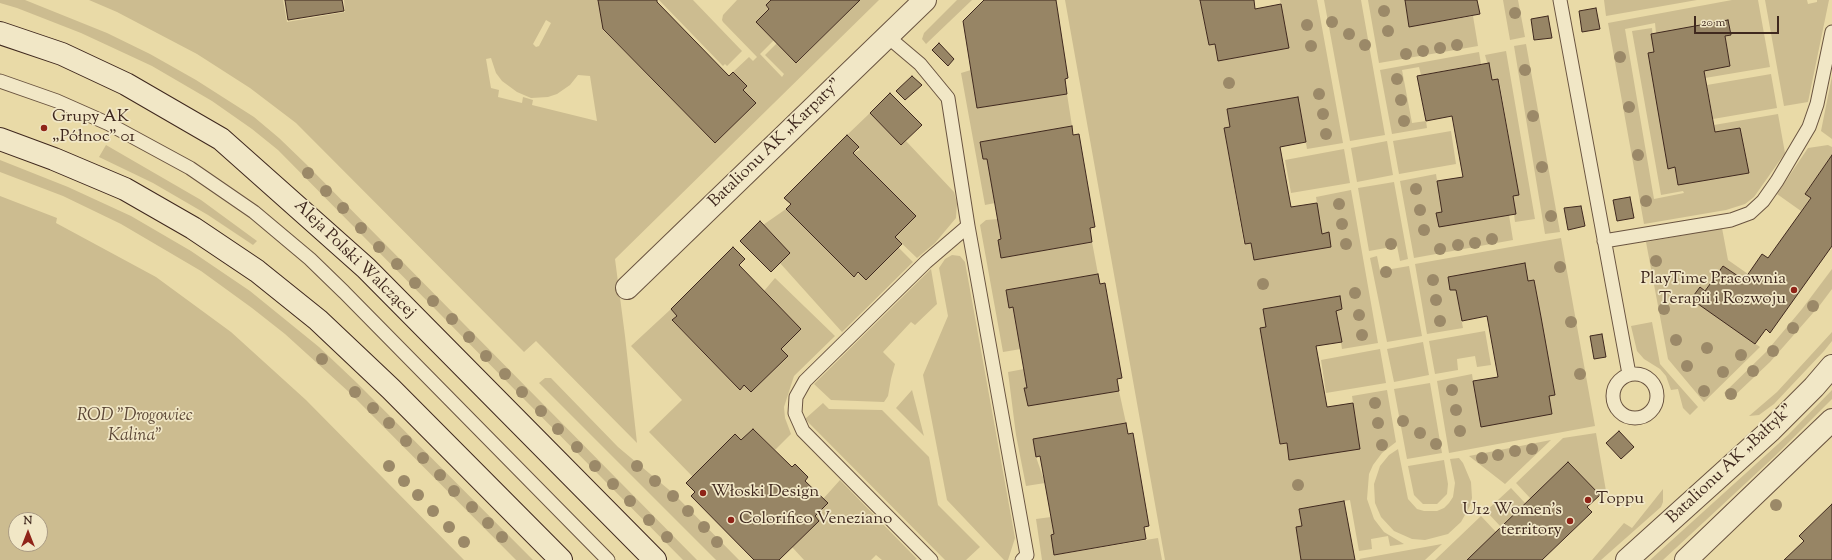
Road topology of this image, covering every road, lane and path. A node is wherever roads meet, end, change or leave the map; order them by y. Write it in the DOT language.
graph roads {
  1 [pos="925,0"];
  2 [pos="1560,0"];
  3 [pos="1832,32"];
  4 [pos="0,33"];
  5 [pos="888,37"];
  6 [pos="0,81"];
  7 [pos="0,139"];
  8 [pos="968,226"];
  9 [pos="1604,241"];
  10 [pos="627,288"];
  11 [pos="1832,366"];
  12 [pos="1629,374"];
  13 [pos="1832,420"];
  14 [pos="561,560"];
  15 [pos="608,560"];
  16 [pos="654,560"];
  17 [pos="931,560"];
  18 [pos="1022,560"];
  19 [pos="1626,560"];
  20 [pos="1686,560"];
  1 -- 5 [label="main road, Batalionu AK „Karpaty”"];
  2 -- 9 [label="lane"];
  3 -- 9 [label="lane"];
  4 -- 16 [label="main road, Aleja Polski Walczącej"];
  5 -- 8 [label="lane"];
  5 -- 10 [label="main road, Batalionu AK „Karpaty”"];
  6 -- 15 [label="lane"];
  7 -- 14 [label="main road"];
  8 -- 17 [label="lane"];
  8 -- 18 [label="lane"];
  9 -- 12 [label="lane"];
  11 -- 19 [label="main road, Batalionu AK „Bałtyk”"];
  13 -- 20 [label="main road"];
}
